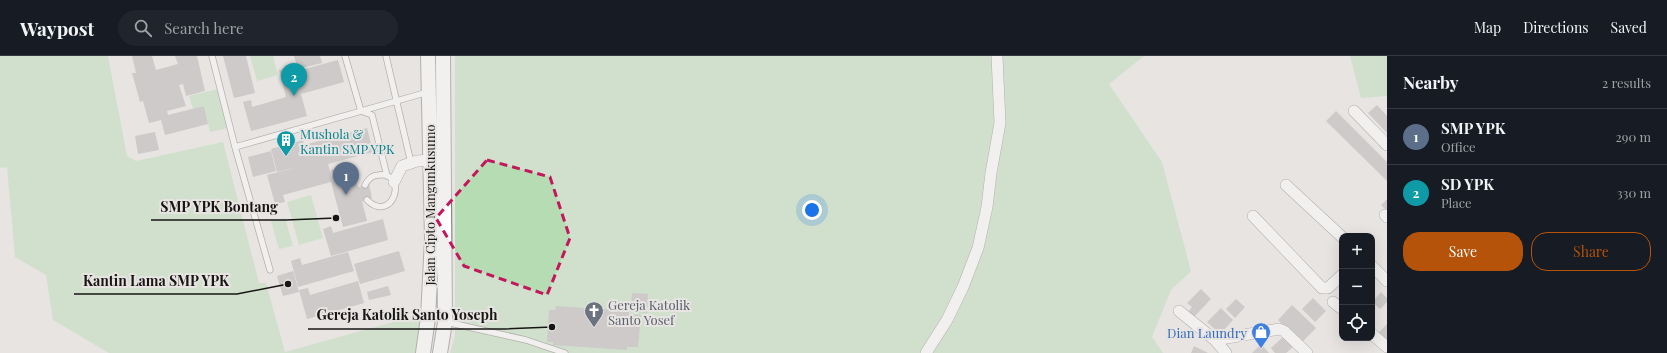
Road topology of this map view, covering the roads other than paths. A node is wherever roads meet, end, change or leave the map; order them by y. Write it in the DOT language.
graph roads {
  1 [pos="212,56"];
  2 [pos="345,56"];
  3 [pos="386,56"];
  4 [pos="428,56"];
  5 [pos="443,56"];
  6 [pos="997,56"];
  7 [pos="428,92"];
  8 [pos="397,100"];
  9 [pos="374,107"];
  10 [pos="361,111"];
  11 [pos="1354,111"];
  12 [pos="372,114"];
  13 [pos="1387,145"];
  14 [pos="235,148"];
  15 [pos="430,160"];
  16 [pos="411,163"];
  17 [pos="390,179"];
  18 [pos="365,185"];
  19 [pos="1286,185"];
  20 [pos="368,200"];
  21 [pos="1253,216"];
  22 [pos="1339,234"];
  23 [pos="1375,269"];
  24 [pos="270,270"];
  25 [pos="1339,278"];
  26 [pos="1387,281"];
  27 [pos="1180,311"];
  28 [pos="446,322"];
  29 [pos="1375,337"];
  30 [pos="1215,340"];
  31 [pos="1387,347"];
  32 [pos="423,353"];
  33 [pos="440,353"];
  34 [pos="565,353"];
  35 [pos="926,353"];
  36 [pos="1225,353"];
  37 [pos="1307,353"];
  1 -- 14 [label="lane"];
  2 -- 10 [label="lane"];
  3 -- 8 [label="lane"];
  4 -- 7 [label="street, Jalan Cipto Mangunkusumo"];
  5 -- 28 [label="street, Jalan Cipto Mangunkusumo"];
  6 -- 35 [label="street"];
  7 -- 8 [label="lane"];
  7 -- 15 [label="street, Jalan Cipto Mangunkusumo"];
  8 -- 9 [label="lane"];
  8 -- 16 [label="lane"];
  9 -- 10 [label="lane"];
  9 -- 12 [label="lane"];
  10 -- 12 [label="lane"];
  10 -- 14 [label="lane"];
  11 -- 13 [label="street"];
  12 -- 17 [label="lane"];
  14 -- 24 [label="lane"];
  15 -- 16 [label="street"];
  15 -- 32 [label="street, Jalan Cipto Mangunkusumo"];
  16 -- 17 [label="street"];
  17 -- 18 [label="lane"];
  17 -- 20 [label="lane"];
  19 -- 22 [label="street"];
  21 -- 25 [label="street"];
  23 -- 26 [label="street"];
  27 -- 30 [label="street"];
  28 -- 33 [label="street, Jalan Cipto Mangunkusumo"];
  28 -- 34 [label="lane"];
  29 -- 31 [label="street"];
  30 -- 36 [label="street"];
  30 -- 37 [label="street"];
}
